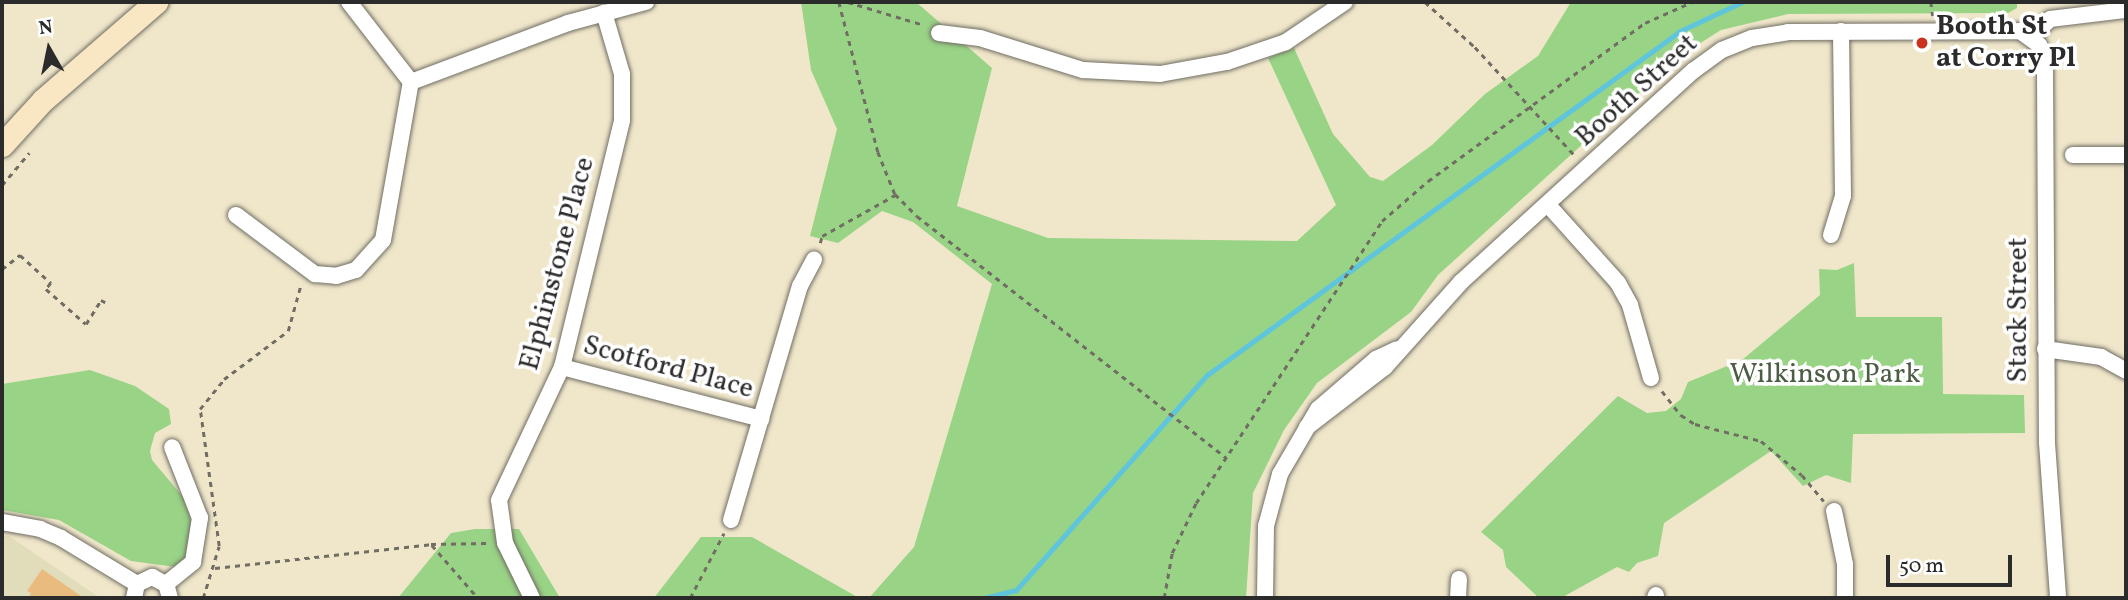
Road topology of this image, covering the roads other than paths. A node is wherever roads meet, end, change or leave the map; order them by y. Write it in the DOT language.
graph roads {
  1 [pos="156,2"];
  2 [pos="349,2"];
  3 [pos="646,2"];
  4 [pos="1345,2"];
  5 [pos="2126,10"];
  6 [pos="604,13"];
  7 [pos="1841,31"];
  8 [pos="939,33"];
  9 [pos="2025,34"];
  10 [pos="411,82"];
  11 [pos="2,145"];
  12 [pos="2073,155"];
  13 [pos="2126,155"];
  14 [pos="1549,206"];
  15 [pos="236,215"];
  16 [pos="1831,235"];
  17 [pos="814,260"];
  18 [pos="2045,349"];
  19 [pos="562,367"];
  20 [pos="2126,371"];
  21 [pos="1651,378"];
  22 [pos="761,419"];
  23 [pos="172,447"];
  24 [pos="1833,511"];
  25 [pos="731,520"];
  26 [pos="2,522"];
  27 [pos="1459,579"];
  28 [pos="136,591"];
  29 [pos="168,591"];
  30 [pos="532,598"];
  31 [pos="1265,598"];
  32 [pos="1458,598"];
  33 [pos="1845,598"];
  34 [pos="2058,598"];
  1 -- 11 [label="street"];
  2 -- 10 [label="street"];
  3 -- 6 [label="street"];
  4 -- 8 [label="street"];
  5 -- 9 [label="street"];
  6 -- 10 [label="street"];
  6 -- 19 [label="street, Elphinstone Place"];
  7 -- 9 [label="street, Booth Street"];
  7 -- 14 [label="street, Booth Street"];
  7 -- 16 [label="street"];
  9 -- 18 [label="street, Stack Street"];
  10 -- 15 [label="street"];
  12 -- 13 [label="street"];
  14 -- 21 [label="street"];
  14 -- 31 [label="street, Booth Street"];
  17 -- 22 [label="street, Scotford Place"];
  18 -- 20 [label="street"];
  18 -- 34 [label="street, Stack Street"];
  19 -- 22 [label="street, Scotford Place"];
  19 -- 30 [label="street, Elphinstone Place"];
  22 -- 25 [label="street, Scotford Place"];
  23 -- 29 [label="street"];
  24 -- 33 [label="street"];
  26 -- 28 [label="street"];
  27 -- 32 [label="street"];
  28 -- 29 [label="street"];
}
